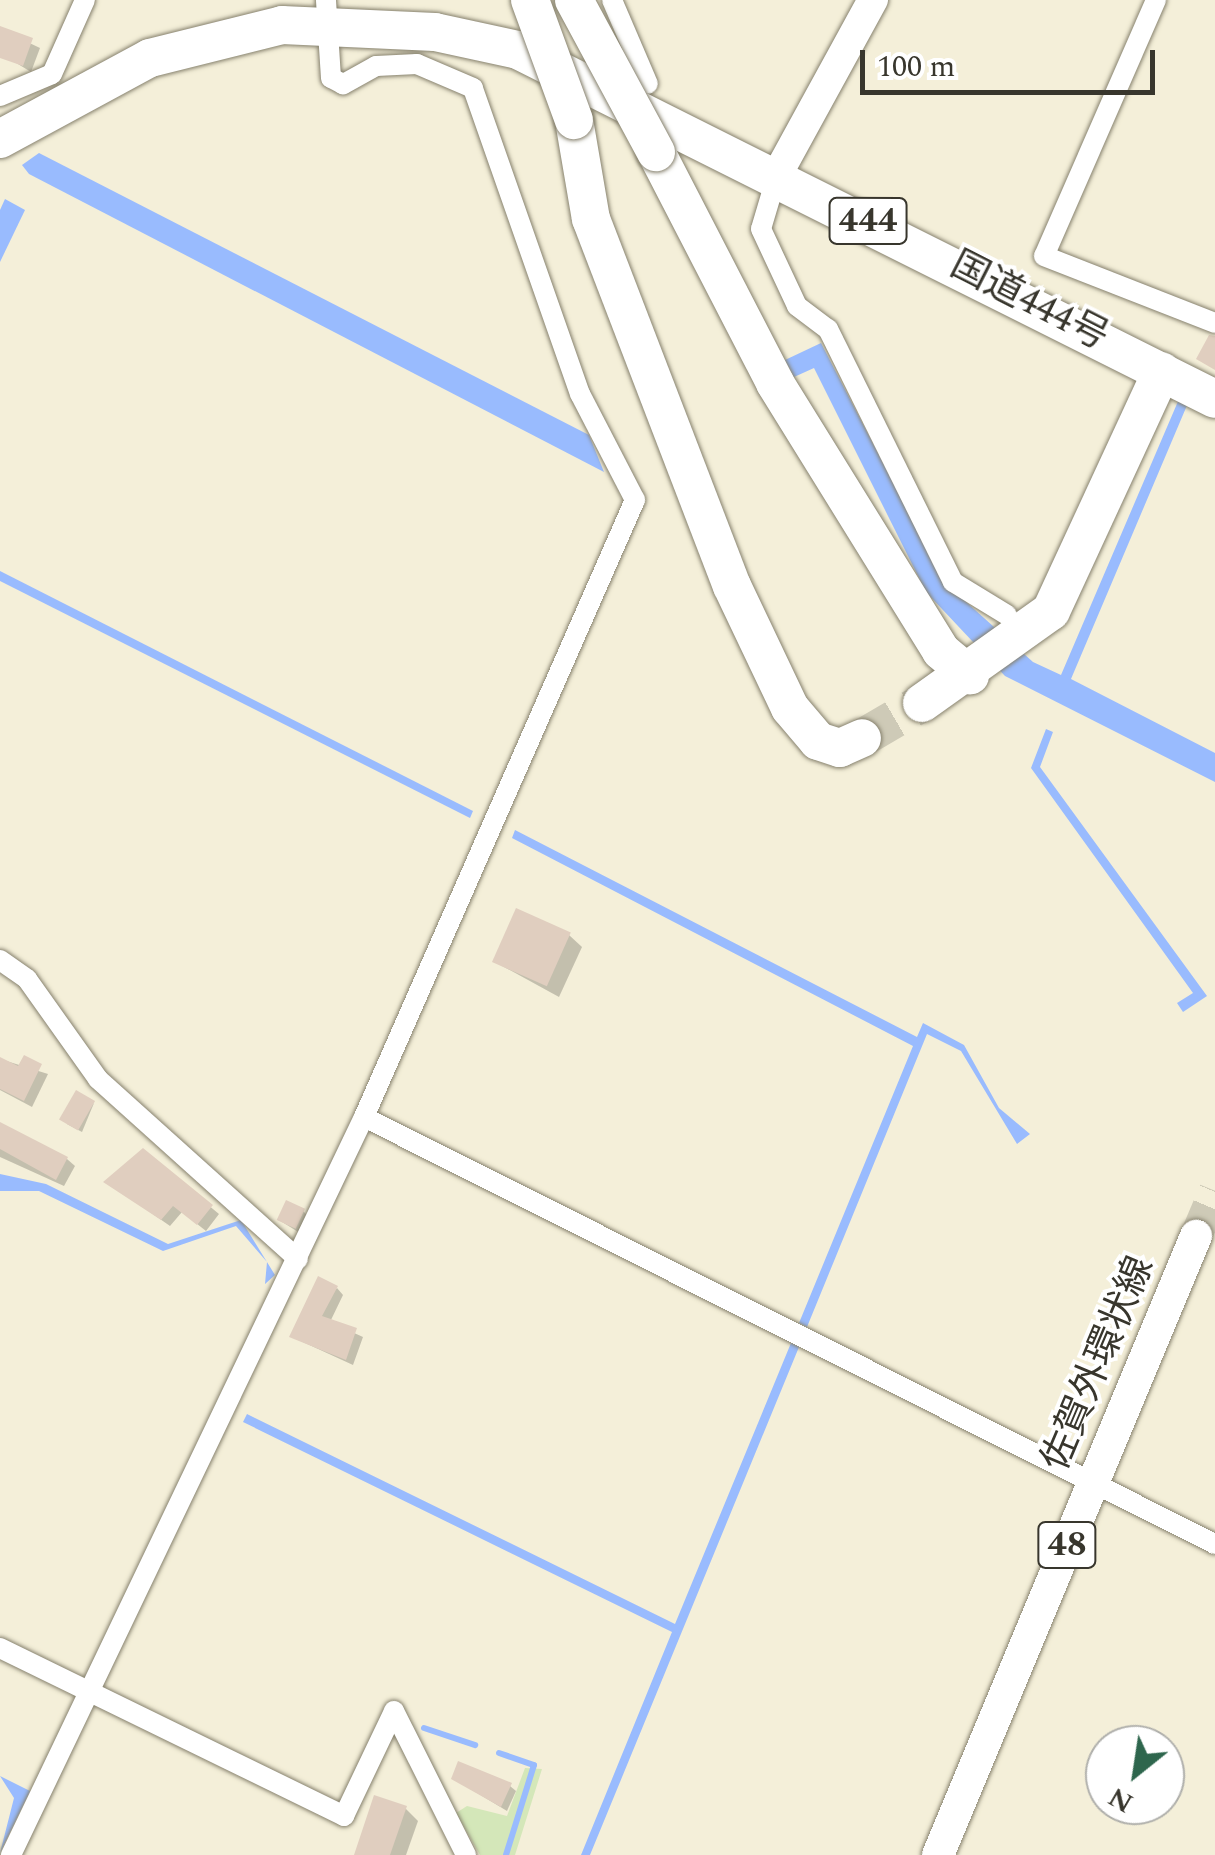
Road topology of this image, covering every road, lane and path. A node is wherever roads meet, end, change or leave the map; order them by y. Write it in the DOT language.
graph roads {
  1 [pos="85,0"];
  2 [pos="530,0"];
  3 [pos="574,0"];
  4 [pos="612,0"];
  5 [pos="873,0"];
  6 [pos="1156,0"];
  7 [pos="328,12"];
  8 [pos="648,84"];
  9 [pos="0,96"];
  10 [pos="0,139"];
  11 [pos="777,175"];
  12 [pos="1215,323"];
  13 [pos="1162,371"];
  14 [pos="1215,399"];
  15 [pos="1006,615"];
  16 [pos="970,674"];
  17 [pos="922,702"];
  18 [pos="862,738"];
  19 [pos="0,960"];
  20 [pos="364,1117"];
  21 [pos="1196,1236"];
  22 [pos="298,1259"];
  23 [pos="1093,1482"];
  24 [pos="1215,1544"];
  25 [pos="0,1648"];
  26 [pos="91,1692"];
  27 [pos="10,1855"];
  28 [pos="466,1855"];
  29 [pos="938,1855"];
  1 -- 9 [label="street"];
  2 -- 18 [label="highway, bridge"];
  3 -- 16 [label="highway, bridge"];
  4 -- 8 [label="street"];
  5 -- 11 [label="street"];
  6 -- 12 [label="street"];
  7 -- 10 [label="highway, 444"];
  7 -- 11 [label="highway, 国道444号 / 444"];
  7 -- 20 [label="street"];
  11 -- 13 [label="highway, 国道444号 / 444"];
  11 -- 15 [label="street"];
  13 -- 14 [label="highway, 国道444号 / 444"];
  13 -- 16 [label="highway"];
  16 -- 17 [label="highway"];
  19 -- 22 [label="street"];
  20 -- 22 [label="street"];
  20 -- 23 [label="street"];
  21 -- 23 [label="main road, 佐賀外環状線 / 48"];
  22 -- 26 [label="street"];
  23 -- 24 [label="street"];
  23 -- 29 [label="main road, 佐賀外環状線 / 48"];
  25 -- 26 [label="street"];
  26 -- 27 [label="street"];
  26 -- 28 [label="street"];
}
